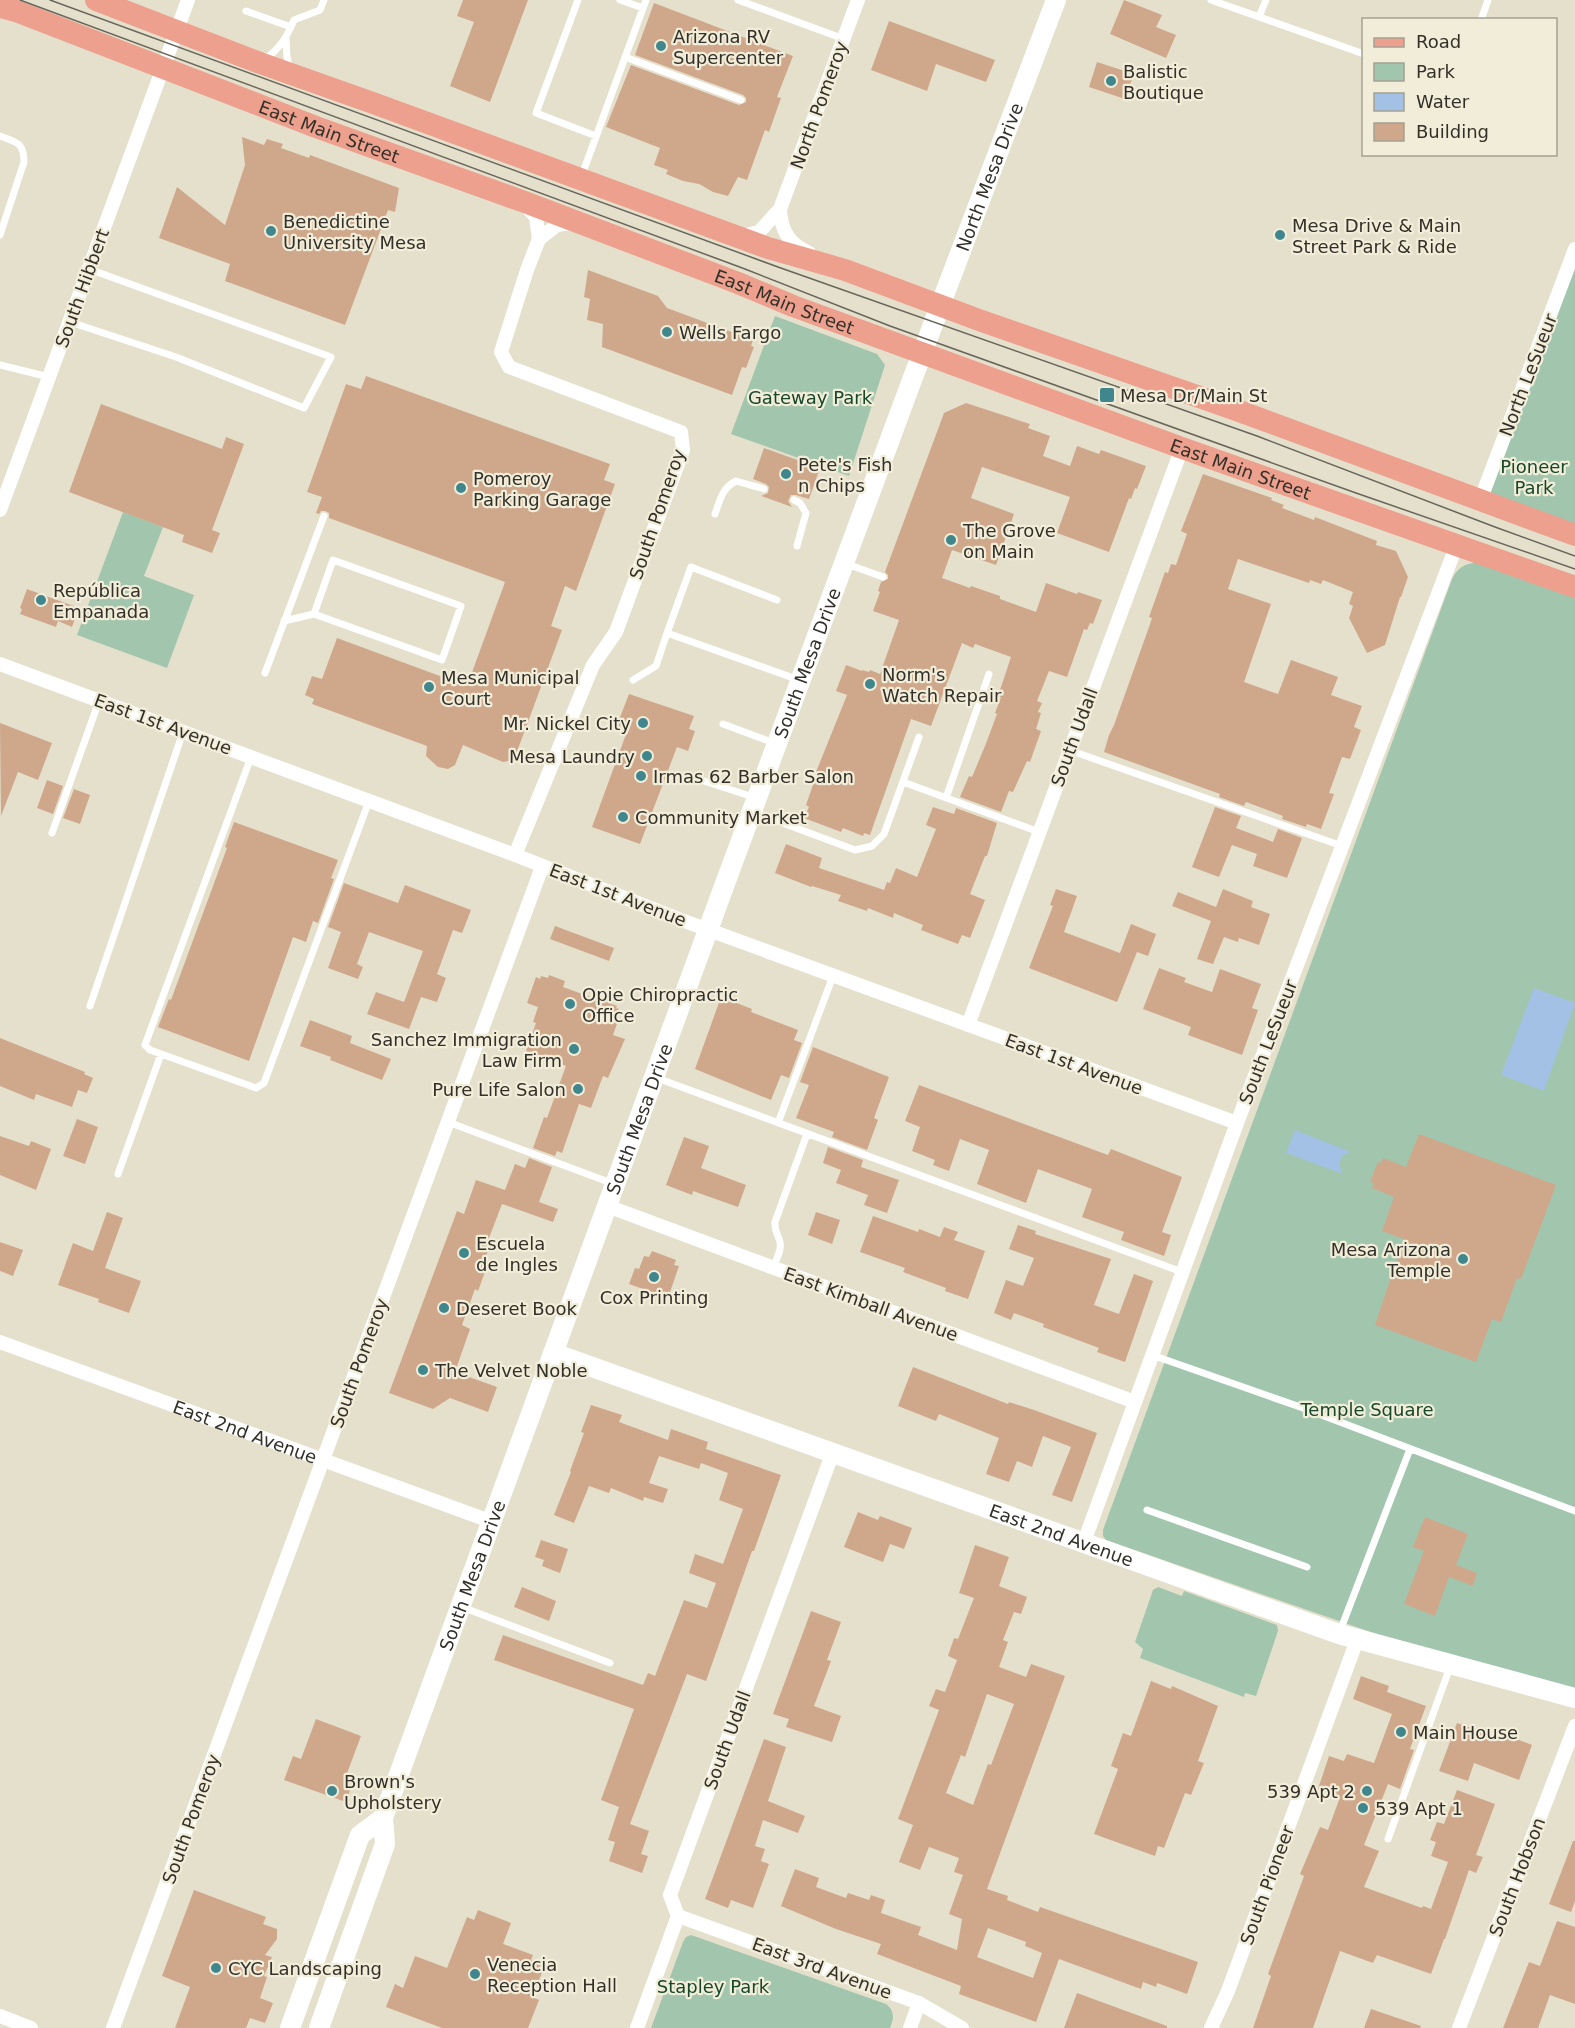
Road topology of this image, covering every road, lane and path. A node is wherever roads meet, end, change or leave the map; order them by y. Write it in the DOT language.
graph roads {
  1 [pos="96,0"];
  2 [pos="188,0"];
  3 [pos="324,0"];
  4 [pos="578,0"];
  5 [pos="620,0"];
  6 [pos="646,0"];
  7 [pos="738,0"];
  8 [pos="858,0"];
  9 [pos="1056,0"];
  10 [pos="1211,0"];
  11 [pos="1266,0"];
  12 [pos="1488,0"];
  13 [pos="0,7"];
  14 [pos="643,8"];
  15 [pos="246,11"];
  16 [pos="1259,17"];
  17 [pos="1482,18"];
  18 [pos="291,27"];
  19 [pos="177,31"];
  20 [pos="286,39"];
  21 [pos="844,39"];
  22 [pos="1362,53"];
  23 [pos="625,57"];
  24 [pos="260,63"];
  25 [pos="164,67"];
  26 [pos="291,75"];
  27 [pos="741,100"];
  28 [pos="596,135"];
  29 [pos="0,136"];
  30 [pos="580,180"];
  31 [pos="522,201"];
  32 [pos="780,209"];
  33 [pos="580,224"];
  34 [pos="0,235"];
  35 [pos="734,236"];
  36 [pos="539,239"];
  37 [pos="1575,249"];
  38 [pos="89,269"];
  39 [pos="845,270"];
  40 [pos="941,305"];
  41 [pos="69,322"];
  42 [pos="922,353"];
  43 [pos="0,365"];
  44 [pos="49,377"];
  45 [pos="1182,448"];
  46 [pos="764,489"];
  47 [pos="795,500"];
  48 [pos="1480,501"];
  49 [pos="0,510"];
  50 [pos="715,514"];
  51 [pos="324,516"];
  52 [pos="1575,535"];
  53 [pos="1457,544"];
  54 [pos="797,546"];
  55 [pos="845,563"];
  56 [pos="883,577"];
  57 [pos="1575,587"];
  58 [pos="777,600"];
  59 [pos="314,614"];
  60 [pos="284,621"];
  61 [pos="667,633"];
  62 [pos="0,664"];
  63 [pos="265,673"];
  64 [pos="989,674"];
  65 [pos="633,680"];
  66 [pos="801,681"];
  67 [pos="99,701"];
  68 [pos="723,724"];
  69 [pos="183,732"];
  70 [pos="919,737"];
  71 [pos="777,745"];
  72 [pos="1069,750"];
  73 [pos="250,757"];
  74 [pos="701,780"];
  75 [pos="903,782"];
  76 [pos="946,798"];
  77 [pos="369,801"];
  78 [pos="755,805"];
  79 [pos="1039,832"];
  80 [pos="52,833"];
  81 [pos="1342,846"];
  82 [pos="515,855"];
  83 [pos="542,867"];
  84 [pos="709,930"];
  85 [pos="833,976"];
  86 [pos="90,1006"];
  87 [pos="968,1025"];
  88 [pos="161,1054"];
  89 [pos="654,1078"];
  90 [pos="448,1122"];
  91 [pos="777,1123"];
  92 [pos="1237,1123"];
  93 [pos="807,1134"];
  94 [pos="118,1174"];
  95 [pos="615,1185"];
  96 [pos="607,1206"];
  97 [pos="773,1268"];
  98 [pos="1182,1272"];
  99 [pos="0,1342"];
  100 [pos="553,1353"];
  101 [pos="1152,1355"];
  102 [pos="1135,1402"];
  103 [pos="1410,1449"];
  104 [pos="833,1452"];
  105 [pos="323,1460"];
  106 [pos="1147,1510"];
  107 [pos="1575,1511"];
  108 [pos="490,1521"];
  109 [pos="1084,1542"];
  110 [pos="1307,1568"];
  111 [pos="460,1606"];
  112 [pos="1348,1637"];
  113 [pos="610,1663"];
  114 [pos="1451,1665"];
  115 [pos="1575,1698"];
  116 [pos="1575,1726"];
  117 [pos="383,1818"];
  118 [pos="1388,1839"];
  119 [pos="678,1916"];
  120 [pos="919,2003"];
  121 [pos="0,2016"];
  122 [pos="31,2028"];
  123 [pos="113,2028"];
  124 [pos="290,2028"];
  125 [pos="319,2028"];
  126 [pos="637,2028"];
  127 [pos="910,2028"];
  128 [pos="962,2028"];
  129 [pos="1211,2028"];
  130 [pos="1459,2028"];
  1 -- 19 [label="main road"];
  2 -- 19 [label="street, South Hibbert"];
  3 -- 18 [label="lane"];
  4 -- 28 [label="lane"];
  5 -- 14 [label="lane"];
  6 -- 14 [label="lane"];
  7 -- 21 [label="lane"];
  8 -- 21 [label="street, North Pomeroy"];
  9 -- 40 [label="main road, North Mesa Drive"];
  10 -- 16 [label="lane"];
  11 -- 16 [label="lane"];
  12 -- 17 [label="lane"];
  13 -- 25 [label="main road, East Main Street"];
  14 -- 23 [label="lane"];
  15 -- 18 [label="lane"];
  16 -- 22 [label="lane"];
  18 -- 20 [label="lane"];
  19 -- 24 [label="main road"];
  19 -- 25 [label="street, South Hibbert"];
  20 -- 24 [label="lane"];
  20 -- 26 [label="lane"];
  21 -- 32 [label="street, North Pomeroy"];
  23 -- 27 [label="lane"];
  23 -- 28 [label="lane"];
  24 -- 26 [label="main road"];
  25 -- 31 [label="main road, East Main Street"];
  25 -- 38 [label="street, South Hibbert"];
  26 -- 30 [label="main road"];
  28 -- 30 [label="lane"];
  29 -- 34 [label="lane"];
  30 -- 35 [label="main road"];
  31 -- 33 [label="main road, East Main Street"];
  31 -- 36 [label="street"];
  32 -- 35 [label="street, North Pomeroy"];
  32 -- 39 [label="street"];
  33 -- 36 [label="street"];
  33 -- 42 [label="main road, East Main Street"];
  35 -- 39 [label="main road"];
  36 -- 82 [label="street, South Pomeroy"];
  37 -- 48 [label="street, North LeSueur"];
  38 -- 41 [label="street, South Hibbert"];
  38 -- 41 [label="lane"];
  39 -- 40 [label="main road"];
  40 -- 42 [label="main road, North Mesa Drive"];
  40 -- 48 [label="main road"];
  41 -- 44 [label="street, South Hibbert"];
  42 -- 45 [label="main road, East Main Street"];
  42 -- 55 [label="main road, South Mesa Drive"];
  43 -- 44 [label="lane"];
  44 -- 49 [label="street, South Hibbert"];
  45 -- 53 [label="main road, East Main Street"];
  45 -- 72 [label="street, South Udall"];
  46 -- 50 [label="lane"];
  47 -- 54 [label="lane"];
  48 -- 52 [label="main road"];
  51 -- 60 [label="lane"];
  53 -- 57 [label="main road, East Main Street"];
  53 -- 81 [label="street, South LeSueur"];
  55 -- 56 [label="lane"];
  55 -- 66 [label="main road, South Mesa Drive"];
  58 -- 61 [label="lane"];
  59 -- 59 [label="lane"];
  59 -- 60 [label="lane"];
  60 -- 63 [label="lane"];
  61 -- 65 [label="lane"];
  61 -- 66 [label="lane"];
  62 -- 67 [label="street, East 1st Avenue"];
  64 -- 76 [label="lane"];
  66 -- 71 [label="main road, South Mesa Drive"];
  67 -- 69 [label="street, East 1st Avenue"];
  67 -- 80 [label="lane"];
  68 -- 71 [label="lane"];
  69 -- 73 [label="street, East 1st Avenue"];
  69 -- 86 [label="lane"];
  70 -- 75 [label="lane"];
  71 -- 78 [label="main road, South Mesa Drive"];
  72 -- 79 [label="street, South Udall"];
  72 -- 81 [label="lane"];
  73 -- 77 [label="street, East 1st Avenue"];
  73 -- 88 [label="lane"];
  74 -- 78 [label="lane"];
  75 -- 76 [label="lane"];
  75 -- 78 [label="lane"];
  76 -- 79 [label="lane"];
  77 -- 82 [label="street, East 1st Avenue"];
  77 -- 88 [label="lane"];
  78 -- 84 [label="main road, South Mesa Drive"];
  79 -- 87 [label="street, South Udall"];
  81 -- 92 [label="street, South LeSueur"];
  82 -- 83 [label="street, East 1st Avenue"];
  83 -- 84 [label="street, East 1st Avenue"];
  83 -- 90 [label="street, South Pomeroy"];
  84 -- 85 [label="street, East 1st Avenue"];
  84 -- 89 [label="main road, South Mesa Drive"];
  85 -- 87 [label="street, East 1st Avenue"];
  85 -- 91 [label="lane"];
  87 -- 92 [label="street, East 1st Avenue"];
  88 -- 94 [label="lane"];
  89 -- 91 [label="lane"];
  89 -- 95 [label="main road, South Mesa Drive"];
  90 -- 95 [label="lane"];
  90 -- 105 [label="street, South Pomeroy"];
  91 -- 93 [label="lane"];
  92 -- 98 [label="street, South LeSueur"];
  93 -- 97 [label="lane"];
  93 -- 98 [label="lane"];
  95 -- 96 [label="main road, South Mesa Drive"];
  96 -- 97 [label="street, East Kimball Avenue"];
  96 -- 100 [label="main road, South Mesa Drive"];
  97 -- 102 [label="street, East Kimball Avenue"];
  98 -- 101 [label="street, South LeSueur"];
  99 -- 105 [label="street, East 2nd Avenue"];
  100 -- 104 [label="main road, East 2nd Avenue"];
  100 -- 108 [label="main road, South Mesa Drive"];
  101 -- 102 [label="street, South LeSueur"];
  101 -- 103 [label="lane"];
  102 -- 109 [label="street, South LeSueur"];
  103 -- 107 [label="lane"];
  103 -- 112 [label="lane"];
  104 -- 109 [label="main road, East 2nd Avenue"];
  104 -- 119 [label="street, South Udall"];
  105 -- 108 [label="street, East 2nd Avenue"];
  105 -- 123 [label="street, South Pomeroy"];
  106 -- 110 [label="lane"];
  108 -- 111 [label="main road, South Mesa Drive"];
  109 -- 112 [label="main road, East 2nd Avenue"];
  111 -- 113 [label="lane"];
  111 -- 117 [label="main road, South Mesa Drive"];
  112 -- 114 [label="main road, East 2nd Avenue"];
  112 -- 129 [label="street, South Pioneer"];
  114 -- 115 [label="main road, East 2nd Avenue"];
  114 -- 118 [label="lane"];
  116 -- 130 [label="street, South Hobson"];
  117 -- 124 [label="main road"];
  117 -- 125 [label="main road, South Mesa Drive"];
  119 -- 120 [label="street, East 3rd Avenue"];
  119 -- 126 [label="street"];
  120 -- 127 [label="street"];
  120 -- 128 [label="street, East 3rd Avenue"];
  121 -- 122 [label="street"];
}
